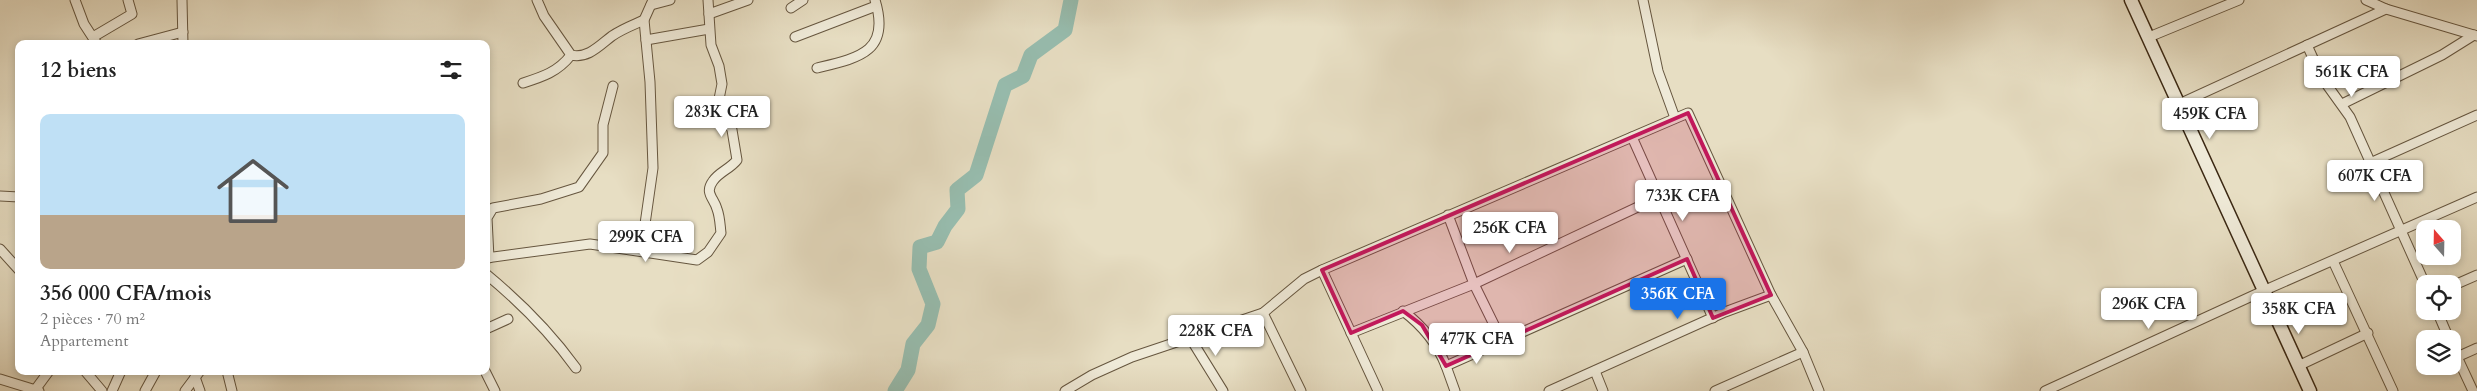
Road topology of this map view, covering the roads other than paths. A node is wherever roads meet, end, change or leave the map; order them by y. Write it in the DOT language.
graph roads {
  1 [pos="75,0"];
  2 [pos="128,0"];
  3 [pos="182,0"];
  4 [pos="537,0"];
  5 [pos="670,0"];
  6 [pos="708,0"];
  7 [pos="748,0"];
  8 [pos="803,0"];
  9 [pos="1643,0"];
  10 [pos="2132,0"];
  11 [pos="2239,0"];
  12 [pos="2366,0"];
  13 [pos="652,2"];
  14 [pos="875,3"];
  15 [pos="791,8"];
  16 [pos="2386,9"];
  17 [pos="709,14"];
  18 [pos="644,20"];
  19 [pos="709,29"];
  20 [pos="183,32"];
  21 [pos="2475,36"];
  22 [pos="795,37"];
  23 [pos="2149,37"];
  24 [pos="95,40"];
  25 [pos="153,40"];
  26 [pos="183,40"];
  27 [pos="646,40"];
  28 [pos="2307,45"];
  29 [pos="571,55"];
  30 [pos="817,68"];
  31 [pos="523,83"];
  32 [pos="613,86"];
  33 [pos="2179,104"];
  34 [pos="2342,104"];
  35 [pos="2477,115"];
  36 [pos="1675,118"];
  37 [pos="1632,137"];
  38 [pos="2370,163"];
  39 [pos="0,196"];
  40 [pos="15,197"];
  41 [pos="1659,197"];
  42 [pos="2477,197"];
  43 [pos="490,213"];
  44 [pos="1448,215"];
  45 [pos="2401,231"];
  46 [pos="0,249"];
  47 [pos="644,250"];
  48 [pos="490,258"];
  49 [pos="1686,259"];
  50 [pos="2333,261"];
  51 [pos="15,266"];
  52 [pos="1322,270"];
  53 [pos="2421,275"];
  54 [pos="2477,275"];
  55 [pos="490,278"];
  56 [pos="2461,282"];
  57 [pos="1474,284"];
  58 [pos="2263,291"];
  59 [pos="1771,295"];
  60 [pos="1404,311"];
  61 [pos="1263,313"];
  62 [pos="1713,318"];
  63 [pos="508,319"];
  64 [pos="490,327"];
  65 [pos="1351,333"];
  66 [pos="2368,333"];
  67 [pos="1189,336"];
  68 [pos="1502,341"];
  69 [pos="2477,348"];
  70 [pos="1803,352"];
  71 [pos="2461,355"];
  72 [pos="1446,366"];
  73 [pos="2298,366"];
  74 [pos="2461,366"];
  75 [pos="576,368"];
  76 [pos="1595,371"];
  77 [pos="46,375"];
  78 [pos="89,375"];
  79 [pos="119,375"];
  80 [pos="154,375"];
  81 [pos="197,375"];
  82 [pos="198,375"];
  83 [pos="227,375"];
  84 [pos="487,375"];
  85 [pos="0,379"];
  86 [pos="37,390"];
  87 [pos="102,391"];
  88 [pos="112,391"];
  89 [pos="145,391"];
  90 [pos="184,391"];
  91 [pos="200,391"];
  92 [pos="232,391"];
  93 [pos="494,391"];
  94 [pos="1065,391"];
  95 [pos="1223,391"];
  96 [pos="1301,391"];
  97 [pos="1378,391"];
  98 [pos="1455,391"];
  99 [pos="1549,391"];
  100 [pos="1603,391"];
  101 [pos="1715,391"];
  102 [pos="1819,391"];
  103 [pos="2045,391"];
  104 [pos="2310,391"];
  105 [pos="2394,391"];
  106 [pos="2473,391"];
  1 -- 24 [label="street"];
  2 -- 24 [label="street"];
  3 -- 20 [label="street"];
  4 -- 29 [label="street"];
  5 -- 13 [label="street"];
  6 -- 17 [label="street"];
  7 -- 17 [label="street"];
  8 -- 15 [label="street"];
  9 -- 36 [label="street"];
  10 -- 23 [label="street"];
  11 -- 23 [label="street"];
  12 -- 16 [label="street"];
  13 -- 18 [label="street"];
  14 -- 22 [label="street"];
  14 -- 30 [label="street"];
  16 -- 21 [label="street"];
  16 -- 28 [label="street"];
  17 -- 19 [label="street"];
  18 -- 27 [label="street"];
  18 -- 29 [label="street"];
  19 -- 27 [label="street"];
  19 -- 47 [label="street"];
  20 -- 25 [label="street"];
  20 -- 26 [label="street"];
  21 -- 34 [label="street"];
  23 -- 33 [label="street"];
  27 -- 47 [label="street"];
  28 -- 33 [label="street"];
  28 -- 34 [label="street"];
  29 -- 31 [label="street"];
  32 -- 43 [label="street"];
  33 -- 58 [label="street"];
  34 -- 38 [label="street"];
  35 -- 38 [label="street"];
  36 -- 37 [label="street"];
  36 -- 59 [label="street"];
  37 -- 41 [label="street"];
  37 -- 44 [label="street"];
  38 -- 45 [label="street"];
  39 -- 40 [label="street"];
  41 -- 49 [label="street"];
  41 -- 57 [label="street"];
  42 -- 45 [label="street"];
  44 -- 52 [label="street"];
  44 -- 57 [label="street"];
  45 -- 50 [label="street"];
  45 -- 53 [label="street"];
  46 -- 51 [label="street"];
  47 -- 48 [label="street"];
  49 -- 62 [label="street"];
  49 -- 68 [label="street"];
  50 -- 58 [label="street"];
  50 -- 66 [label="street"];
  52 -- 61 [label="street"];
  52 -- 65 [label="street"];
  54 -- 56 [label="street"];
  55 -- 75 [label="street"];
  57 -- 60 [label="street"];
  57 -- 68 [label="street"];
  58 -- 73 [label="street"];
  58 -- 103 [label="street"];
  59 -- 62 [label="street"];
  59 -- 70 [label="street"];
  60 -- 65 [label="street"];
  60 -- 72 [label="street"];
  61 -- 67 [label="street"];
  61 -- 96 [label="street"];
  62 -- 76 [label="street"];
  63 -- 64 [label="street"];
  65 -- 97 [label="street"];
  66 -- 73 [label="street"];
  66 -- 105 [label="street"];
  67 -- 94 [label="street"];
  67 -- 95 [label="street"];
  68 -- 72 [label="street"];
  69 -- 71 [label="street"];
  70 -- 101 [label="street"];
  70 -- 102 [label="street"];
  72 -- 98 [label="street"];
  73 -- 104 [label="street"];
  74 -- 106 [label="street"];
  76 -- 99 [label="street"];
  76 -- 100 [label="street"];
  77 -- 86 [label="street"];
  78 -- 87 [label="street"];
  79 -- 88 [label="street"];
  80 -- 89 [label="street"];
  81 -- 90 [label="street"];
  82 -- 91 [label="street"];
  83 -- 92 [label="street"];
  84 -- 93 [label="street"];
  85 -- 86 [label="street"];
}
